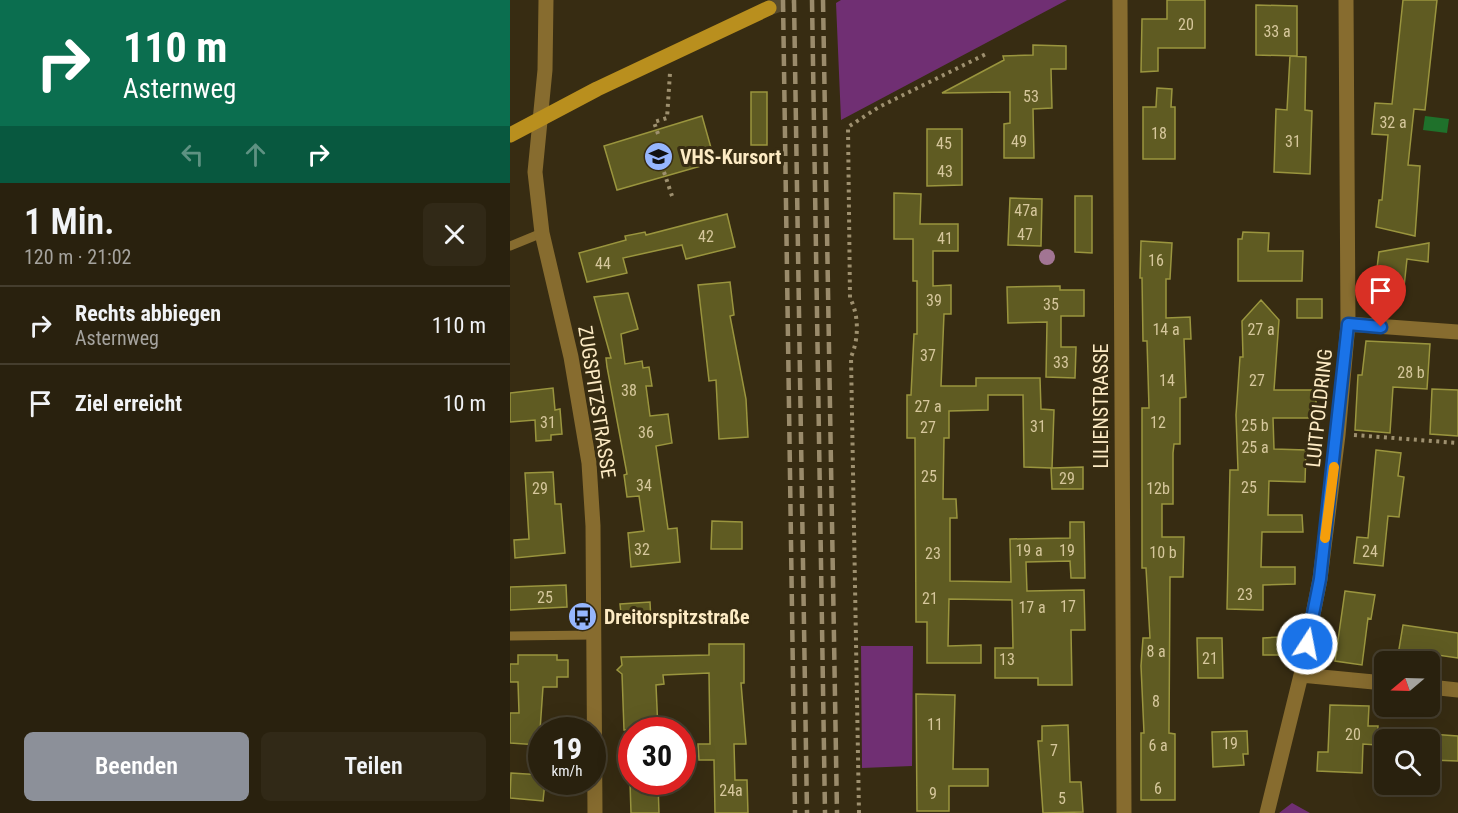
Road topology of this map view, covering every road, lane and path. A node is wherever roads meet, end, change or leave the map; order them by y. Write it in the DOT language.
graph roads {
  1 [pos="546,0"];
  2 [pos="1120,0"];
  3 [pos="1346,0"];
  4 [pos="769,9"];
  5 [pos="988,53"];
  6 [pos="669,83"];
  7 [pos="538,119"];
  8 [pos="658,134"];
  9 [pos="510,135"];
  10 [pos="664,172"];
  11 [pos="672,196"];
  12 [pos="542,233"];
  13 [pos="510,246"];
  14 [pos="1348,324"];
  15 [pos="1458,332"];
  16 [pos="1355,435"];
  17 [pos="1458,443"];
  18 [pos="594,635"];
  19 [pos="510,636"];
  20 [pos="1301,675"];
  21 [pos="1374,682"];
  22 [pos="1440,688"];
  23 [pos="1458,690"];
  24 [pos="595,813"];
  25 [pos="859,813"];
  26 [pos="1124,813"];
  27 [pos="1267,813"];
  1 -- 7 [label="street, ZUGSPITZSTRASSE"];
  2 -- 26 [label="street, LILIENSTRASSE"];
  3 -- 14 [label="street, LUITPOLDRING"];
  4 -- 7 [label="street"];
  5 -- 25 [label="path"];
  6 -- 8 [label="path"];
  7 -- 9 [label="street"];
  7 -- 12 [label="street, ZUGSPITZSTRASSE"];
  10 -- 11 [label="path"];
  12 -- 13 [label="lane"];
  12 -- 18 [label="street, ZUGSPITZSTRASSE"];
  14 -- 15 [label="street"];
  14 -- 20 [label="street, LUITPOLDRING"];
  16 -- 17 [label="path"];
  18 -- 19 [label="lane"];
  18 -- 24 [label="street, ZUGSPITZSTRASSE"];
  20 -- 21 [label="street"];
  20 -- 27 [label="street, LUITPOLDRING"];
  22 -- 23 [label="street"];
}
